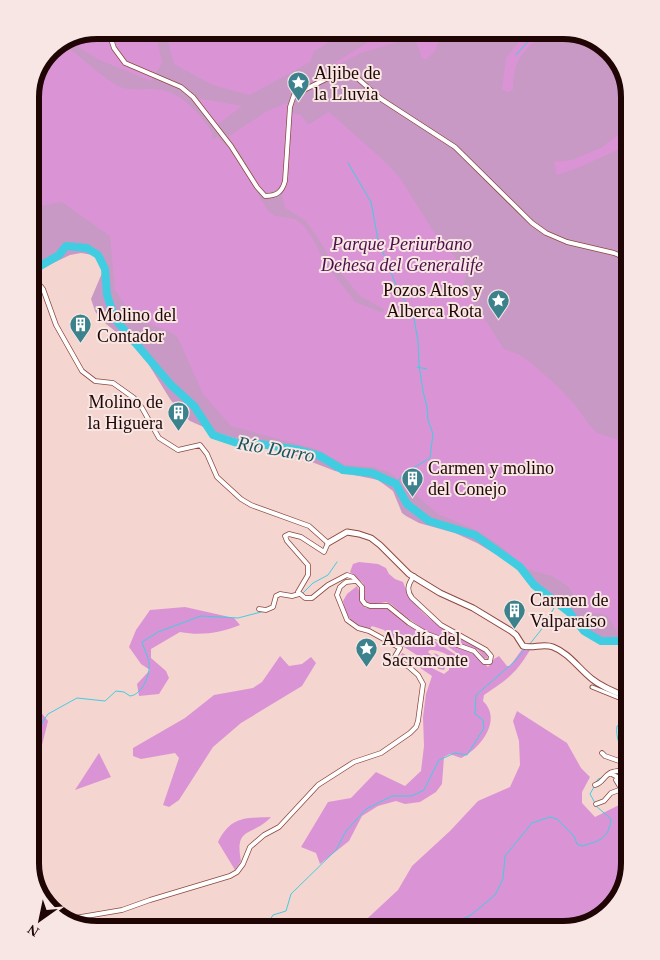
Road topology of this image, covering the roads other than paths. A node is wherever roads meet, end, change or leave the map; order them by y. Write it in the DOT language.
graph roads {
  1 [pos="111,39"];
  2 [pos="621,256"];
  3 [pos="39,284"];
  4 [pos="328,543"];
  5 [pos="414,576"];
  6 [pos="355,581"];
  7 [pos="299,594"];
  8 [pos="259,609"];
  9 [pos="592,687"];
  10 [pos="621,694"];
  11 [pos="621,699"];
  12 [pos="602,753"];
  13 [pos="621,762"];
  14 [pos="621,769"];
  15 [pos="610,773"];
  16 [pos="621,779"];
  17 [pos="621,779"];
  18 [pos="595,785"];
  19 [pos="621,788"];
  20 [pos="621,790"];
  21 [pos="596,804"];
  22 [pos="77,918"];
  1 -- 2 [label="street"];
  3 -- 4 [label="street"];
  4 -- 5 [label="street"];
  4 -- 7 [label="street"];
  5 -- 6 [label="street"];
  5 -- 10 [label="street"];
  6 -- 7 [label="street"];
  6 -- 22 [label="street"];
  7 -- 8 [label="street"];
  9 -- 11 [label="street"];
  12 -- 13 [label="street"];
  14 -- 15 [label="street"];
  15 -- 16 [label="street"];
  15 -- 18 [label="street"];
  17 -- 19 [label="street"];
  20 -- 21 [label="street"];
}
